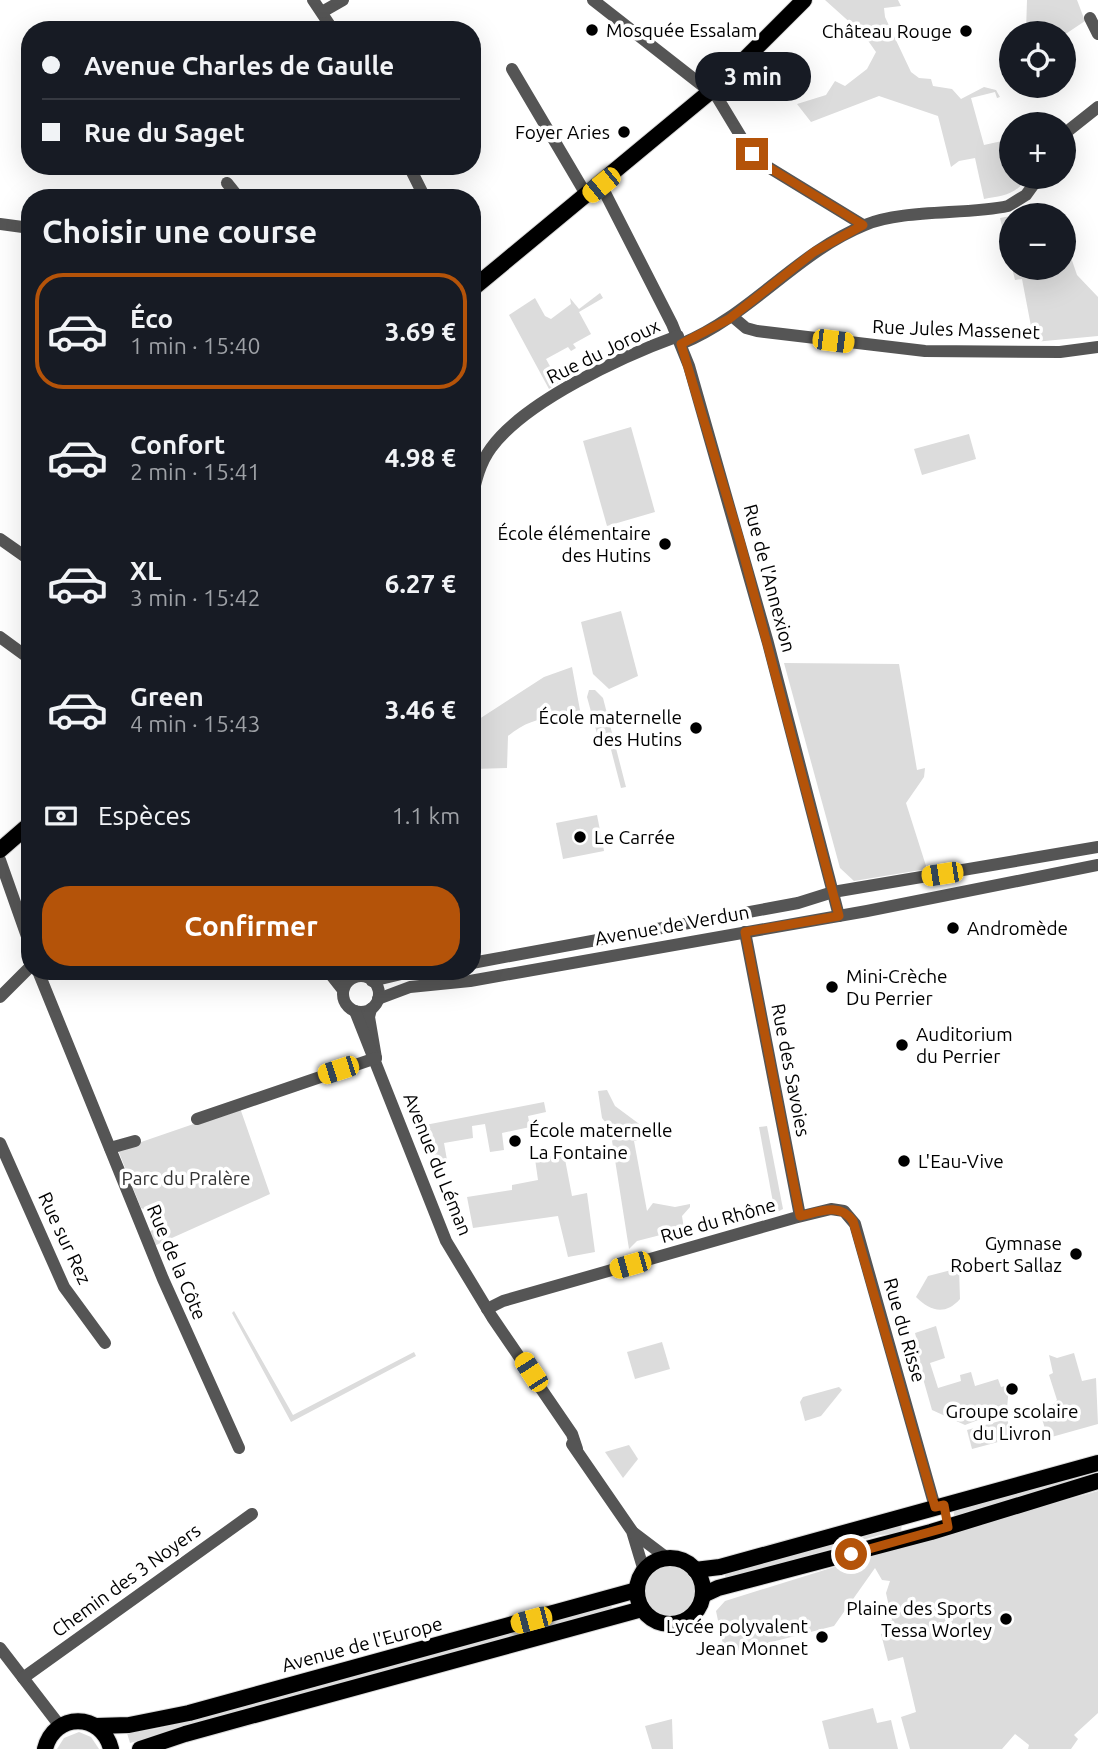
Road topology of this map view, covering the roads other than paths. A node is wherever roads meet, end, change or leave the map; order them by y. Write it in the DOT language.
graph roads {
  1 [pos="313,0"];
  2 [pos="343,0"];
  3 [pos="593,0"];
  4 [pos="804,0"];
  5 [pos="322,12"];
  6 [pos="1090,18"];
  7 [pos="328,21"];
  8 [pos="1098,34"];
  9 [pos="512,69"];
  10 [pos="711,91"];
  11 [pos="1098,107"];
  12 [pos="1076,124"];
  13 [pos="227,183"];
  14 [pos="601,185"];
  15 [pos="232,189"];
  16 [pos="1030,189"];
  17 [pos="587,196"];
  18 [pos="0,223"];
  19 [pos="863,225"];
  20 [pos="21,226"];
  21 [pos="481,282"];
  22 [pos="733,317"];
  23 [pos="679,340"];
  24 [pos="1098,347"];
  25 [pos="481,466"];
  26 [pos="0,539"];
  27 [pos="21,554"];
  28 [pos="0,637"];
  29 [pos="21,652"];
  30 [pos="21,832"];
  31 [pos="1098,847"];
  32 [pos="0,850"];
  33 [pos="0,860"];
  34 [pos="1098,865"];
  35 [pos="833,892"];
  36 [pos="839,916"];
  37 [pos="21,920"];
  38 [pos="745,932"];
  39 [pos="481,961"];
  40 [pos="21,976"];
  41 [pos="481,979"];
  42 [pos="42,980"];
  43 [pos="335,980"];
  44 [pos="347,980"];
  45 [pos="376,980"];
  46 [pos="476,980"];
  47 [pos="372,981"];
  48 [pos="343,990"];
  49 [pos="0,996"];
  50 [pos="374,1004"];
  51 [pos="355,1011"];
  52 [pos="376,1058"];
  53 [pos="197,1119"];
  54 [pos="135,1141"];
  55 [pos="0,1143"];
  56 [pos="110,1148"];
  57 [pos="800,1216"];
  58 [pos="490,1313"];
  59 [pos="105,1343"];
  60 [pos="239,1448"];
  61 [pos="1098,1464"];
  62 [pos="1098,1481"];
  63 [pos="935,1507"];
  64 [pos="252,1514"];
  65 [pos="948,1527"];
  66 [pos="632,1531"];
  67 [pos="931,1532"];
  68 [pos="667,1558"];
  69 [pos="695,1570"];
  70 [pos="644,1571"];
  71 [pos="637,1590"];
  72 [pos="703,1595"];
  73 [pos="642,1609"];
  74 [pos="0,1648"];
  75 [pos="23,1678"];
  76 [pos="60,1726"];
  77 [pos="96,1726"];
  78 [pos="44,1748"];
  79 [pos="111,1749"];
  80 [pos="140,1749"];
  1 -- 5 [label="street"];
  2 -- 5 [label="street"];
  3 -- 10 [label="street"];
  4 -- 10 [label="main road"];
  5 -- 7 [label="street"];
  6 -- 8 [label="street"];
  9 -- 17 [label="street"];
  10 -- 14 [label="main road"];
  10 -- 19 [label="street"];
  11 -- 12 [label="street"];
  13 -- 15 [label="street"];
  14 -- 17 [label="main road"];
  14 -- 23 [label="street, Rue de l'Annexion"];
  16 -- 19 [label="street"];
  17 -- 21 [label="main road"];
  18 -- 20 [label="street"];
  19 -- 22 [label="street, Rue du Joroux"];
  22 -- 23 [label="street, Rue du Joroux"];
  22 -- 24 [label="street, Rue Jules Massenet"];
  23 -- 25 [label="street, Rue du Joroux"];
  23 -- 35 [label="street, Rue de l'Annexion"];
  26 -- 27 [label="street"];
  28 -- 29 [label="street"];
  30 -- 32 [label="main road"];
  31 -- 35 [label="street, Avenue de Verdun"];
  33 -- 37 [label="street"];
  34 -- 36 [label="street, Avenue de Verdun"];
  35 -- 36 [label="street, Rue de l'Annexion"];
  35 -- 39 [label="street, Avenue de Verdun"];
  36 -- 38 [label="street, Avenue de Verdun"];
  38 -- 41 [label="street, Avenue de Verdun"];
  38 -- 57 [label="street, Rue des Savoies"];
  40 -- 49 [label="street"];
  42 -- 56 [label="street, Rue de la Côte"];
  43 -- 48 [label="street"];
  44 -- 48 [label="street"];
  45 -- 47 [label="street"];
  46 -- 50 [label="street, Avenue de Verdun"];
  47 -- 50 [label="street"];
  48 -- 51 [label="street"];
  50 -- 51 [label="street"];
  50 -- 52 [label="street, Avenue du Léman"];
  51 -- 52 [label="street, Avenue du Léman"];
  52 -- 53 [label="street"];
  52 -- 58 [label="street, Avenue du Léman"];
  54 -- 56 [label="street"];
  55 -- 59 [label="street, Rue sur Rez"];
  56 -- 60 [label="street, Rue de la Côte"];
  57 -- 58 [label="street, Rue du Rhône"];
  57 -- 63 [label="street, Rue du Risse"];
  58 -- 66 [label="street, Avenue du Léman"];
  61 -- 63 [label="main road"];
  62 -- 65 [label="main road"];
  63 -- 65 [label="main road"];
  63 -- 67 [label="main road"];
  63 -- 69 [label="main road"];
  64 -- 75 [label="street, Chemin des 3 Noyers"];
  65 -- 67 [label="main road"];
  66 -- 68 [label="street, Avenue du Léman"];
  66 -- 70 [label="street, Avenue du Léman"];
  67 -- 72 [label="main road"];
  68 -- 69 [label="main road"];
  68 -- 70 [label="main road"];
  69 -- 72 [label="main road"];
  70 -- 71 [label="main road"];
  71 -- 73 [label="main road"];
  71 -- 77 [label="main road, Avenue de l'Europe"];
  72 -- 73 [label="main road"];
  73 -- 80 [label="main road, Avenue de l'Europe"];
  74 -- 75 [label="street"];
  75 -- 76 [label="street"];
  76 -- 77 [label="main road, Avenue de l'Europe"];
  76 -- 78 [label="main road"];
  77 -- 79 [label="main road"];
}
